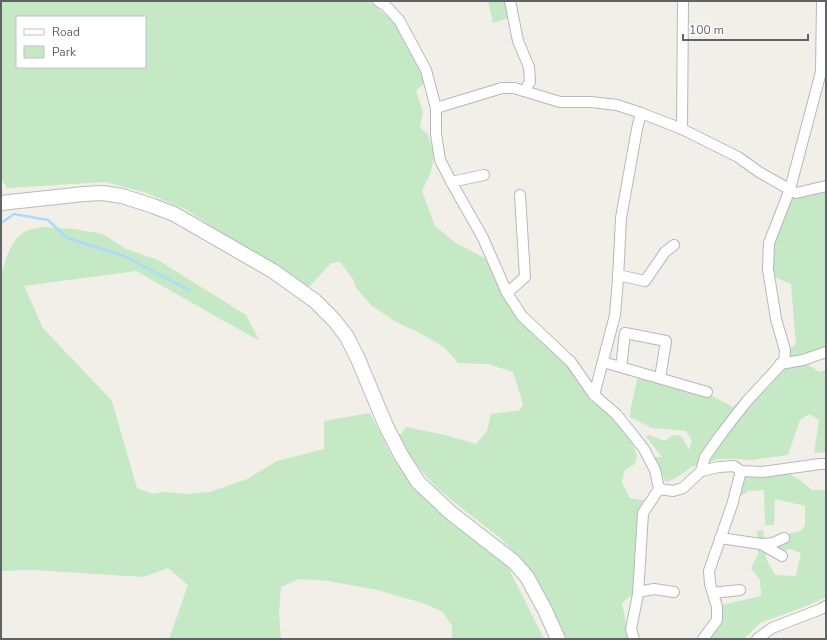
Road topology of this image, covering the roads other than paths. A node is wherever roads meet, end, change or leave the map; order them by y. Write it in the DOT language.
graph roads {
  1 [pos="378,1"];
  2 [pos="510,1"];
  3 [pos="684,1"];
  4 [pos="822,1"];
  5 [pos="524,91"];
  6 [pos="436,108"];
  7 [pos="641,113"];
  8 [pos="682,129"];
  9 [pos="484,174"];
  10 [pos="451,182"];
  11 [pos="826,186"];
  12 [pos="790,189"];
  13 [pos="520,195"];
  14 [pos="1,203"];
  15 [pos="674,245"];
  16 [pos="618,275"];
  17 [pos="507,293"];
  18 [pos="826,352"];
  19 [pos="603,362"];
  20 [pos="780,364"];
  21 [pos="621,367"];
  22 [pos="660,378"];
  23 [pos="707,392"];
  24 [pos="594,395"];
  25 [pos="826,464"];
  26 [pos="701,471"];
  27 [pos="740,471"];
  28 [pos="659,489"];
  29 [pos="720,538"];
  30 [pos="784,538"];
  31 [pos="761,544"];
  32 [pos="782,556"];
  33 [pos="740,590"];
  34 [pos="638,592"];
  35 [pos="674,592"];
  36 [pos="713,593"];
  37 [pos="826,606"];
  38 [pos="558,639"];
  39 [pos="634,639"];
  40 [pos="703,639"];
  41 [pos="757,639"];
  1 -- 6 [label="street"];
  2 -- 5 [label="street"];
  3 -- 8 [label="street"];
  4 -- 12 [label="street"];
  5 -- 6 [label="street"];
  5 -- 7 [label="street"];
  6 -- 10 [label="street"];
  7 -- 8 [label="street"];
  7 -- 16 [label="street"];
  8 -- 12 [label="street"];
  9 -- 10 [label="street"];
  10 -- 17 [label="street"];
  11 -- 12 [label="street"];
  12 -- 20 [label="street"];
  13 -- 17 [label="street"];
  14 -- 38 [label="street"];
  15 -- 16 [label="street"];
  16 -- 19 [label="street"];
  17 -- 24 [label="street"];
  18 -- 20 [label="street"];
  19 -- 21 [label="street"];
  19 -- 24 [label="street"];
  20 -- 26 [label="street"];
  21 -- 22 [label="street"];
  21 -- 22 [label="street"];
  22 -- 23 [label="street"];
  24 -- 28 [label="street"];
  25 -- 27 [label="street"];
  26 -- 27 [label="street"];
  26 -- 28 [label="street"];
  27 -- 29 [label="street"];
  28 -- 34 [label="street"];
  29 -- 31 [label="street"];
  29 -- 36 [label="street"];
  30 -- 31 [label="street"];
  31 -- 32 [label="street"];
  33 -- 36 [label="street"];
  34 -- 35 [label="street"];
  34 -- 39 [label="street"];
  36 -- 40 [label="street"];
  37 -- 41 [label="street"];
}
